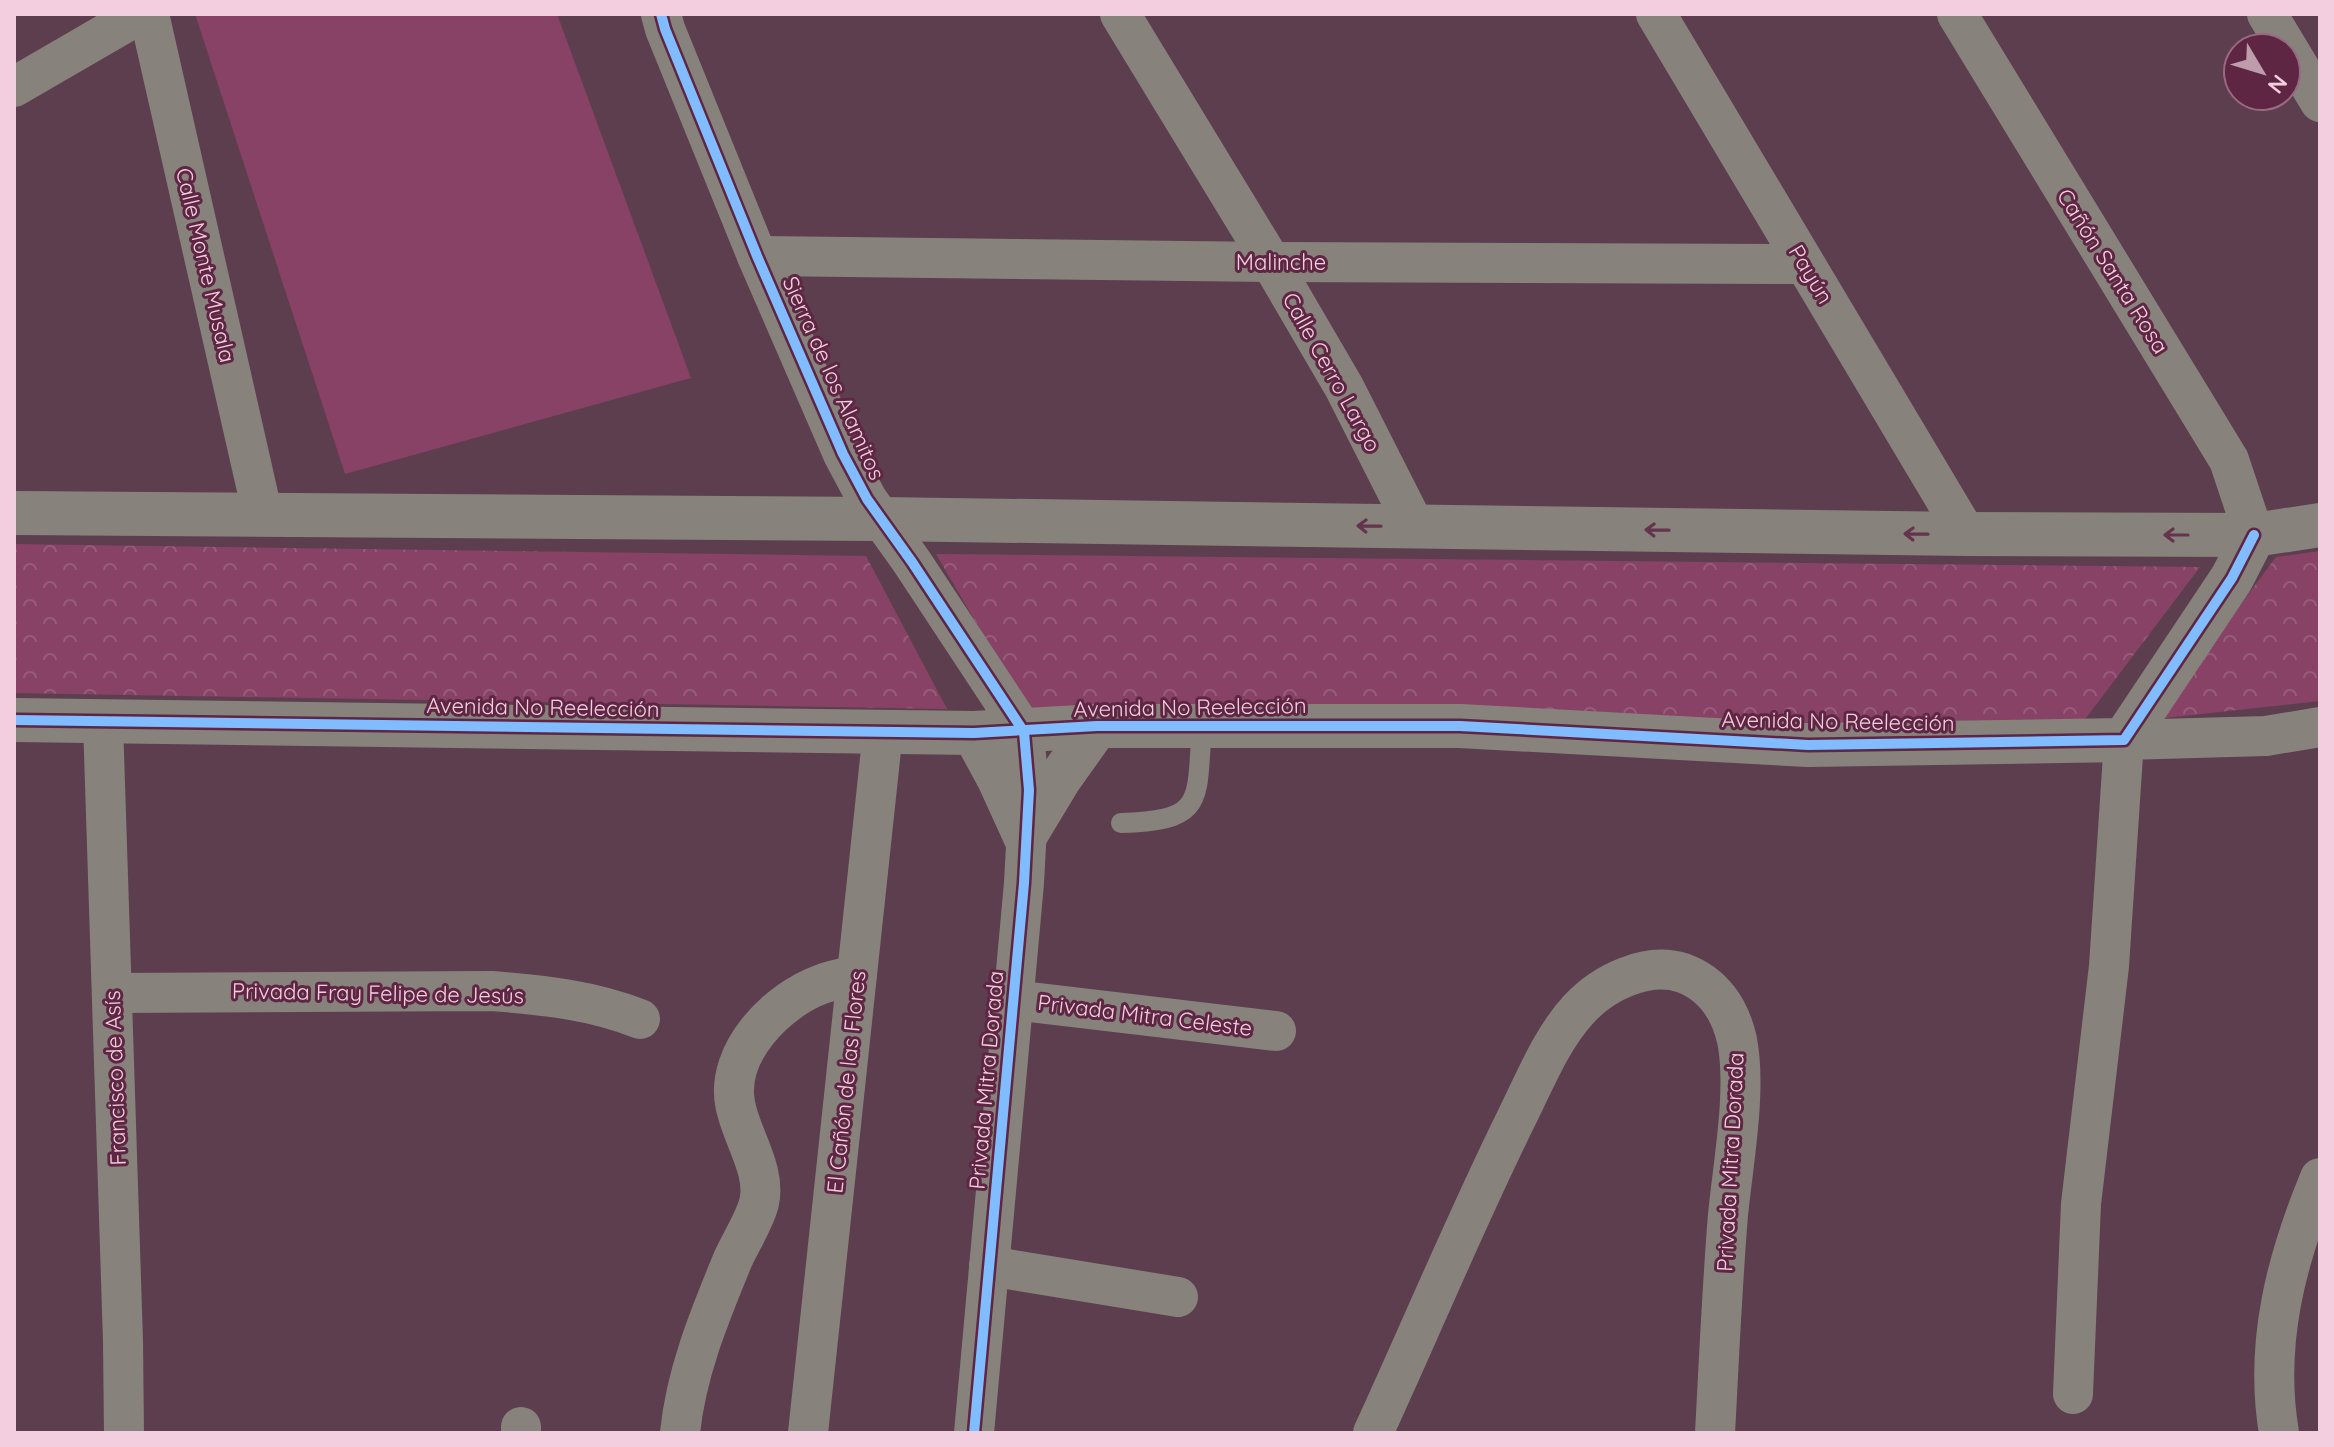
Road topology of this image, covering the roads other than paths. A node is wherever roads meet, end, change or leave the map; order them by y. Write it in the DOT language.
graph roads {
  1 [pos="140,14"];
  2 [pos="149,14"];
  3 [pos="661,14"];
  4 [pos="1120,14"];
  5 [pos="1656,14"];
  6 [pos="1957,14"];
  7 [pos="2267,14"];
  8 [pos="14,87"];
  9 [pos="2320,102"];
  10 [pos="757,256"];
  11 [pos="1271,262"];
  12 [pos="1804,264"];
  13 [pos="14,513"];
  14 [pos="263,516"];
  15 [pos="881,519"];
  16 [pos="2320,525"];
  17 [pos="1415,527"];
  18 [pos="1966,534"];
  19 [pos="2254,535"];
  20 [pos="14,720"];
  21 [pos="103,722"];
  22 [pos="1202,725"];
  23 [pos="1097,726"];
  24 [pos="2320,727"];
  25 [pos="883,731"];
  26 [pos="1024,732"];
  27 [pos="974,733"];
  28 [pos="2124,740"];
  29 [pos="1121,823"];
  30 [pos="1025,836"];
  31 [pos="857,974"];
  32 [pos="112,993"];
  33 [pos="1014,1000"];
  34 [pos="640,1019"];
  35 [pos="1276,1031"];
  36 [pos="2320,1178"];
  37 [pos="989,1266"];
  38 [pos="1178,1297"];
  39 [pos="2073,1394"];
  40 [pos="124,1433"];
  41 [pos="680,1433"];
  42 [pos="808,1433"];
  43 [pos="974,1433"];
  44 [pos="1373,1433"];
  45 [pos="1715,1433"];
  46 [pos="2279,1433"];
  1 -- 8 [label="street"];
  2 -- 14 [label="street, Calle Monte Musala"];
  3 -- 10 [label="street, Sierra de los Alamitos"];
  4 -- 11 [label="street, Calle Cerro Largo"];
  5 -- 12 [label="street, Payún"];
  6 -- 19 [label="street, Cañón Santa Rosa"];
  7 -- 9 [label="street"];
  10 -- 11 [label="street, Malinche"];
  10 -- 15 [label="street, Sierra de los Alamitos"];
  11 -- 12 [label="street, Malinche"];
  11 -- 17 [label="street, Calle Cerro Largo"];
  12 -- 18 [label="street, Payún"];
  13 -- 14 [label="street"];
  14 -- 15 [label="street"];
  17 -- 15 [label="street, one-way"];
  15 -- 26 [label="street, Sierra de los Alamitos"];
  16 -- 19 [label="street"];
  18 -- 17 [label="street, one-way"];
  19 -- 18 [label="street, one-way"];
  19 -- 28 [label="street"];
  20 -- 21 [label="street, Avenida No Reelección"];
  21 -- 25 [label="street, Avenida No Reelección"];
  21 -- 32 [label="street, Francisco de Asís"];
  22 -- 23 [label="street, Avenida No Reelección"];
  22 -- 28 [label="street, Avenida No Reelección"];
  22 -- 29 [label="lane"];
  23 -- 26 [label="street, Avenida No Reelección"];
  23 -- 30 [label="street"];
  24 -- 28 [label="street"];
  25 -- 27 [label="street, Avenida No Reelección"];
  25 -- 31 [label="street, El Cañón de las Flores"];
  26 -- 27 [label="street, Avenida No Reelección"];
  26 -- 30 [label="street, Privada Mitra Dorada"];
  27 -- 30 [label="street"];
  28 -- 39 [label="street"];
  30 -- 33 [label="street, Privada Mitra Dorada"];
  31 -- 41 [label="street"];
  31 -- 42 [label="street, El Cañón de las Flores"];
  32 -- 34 [label="street, Privada Fray Felipe de Jesús"];
  32 -- 40 [label="street, Francisco de Asís"];
  33 -- 35 [label="street, Privada Mitra Celeste"];
  33 -- 37 [label="street, Privada Mitra Dorada"];
  36 -- 46 [label="street"];
  37 -- 38 [label="street"];
  37 -- 43 [label="street, Privada Mitra Dorada"];
  44 -- 45 [label="street, Privada Mitra Dorada"];
}
